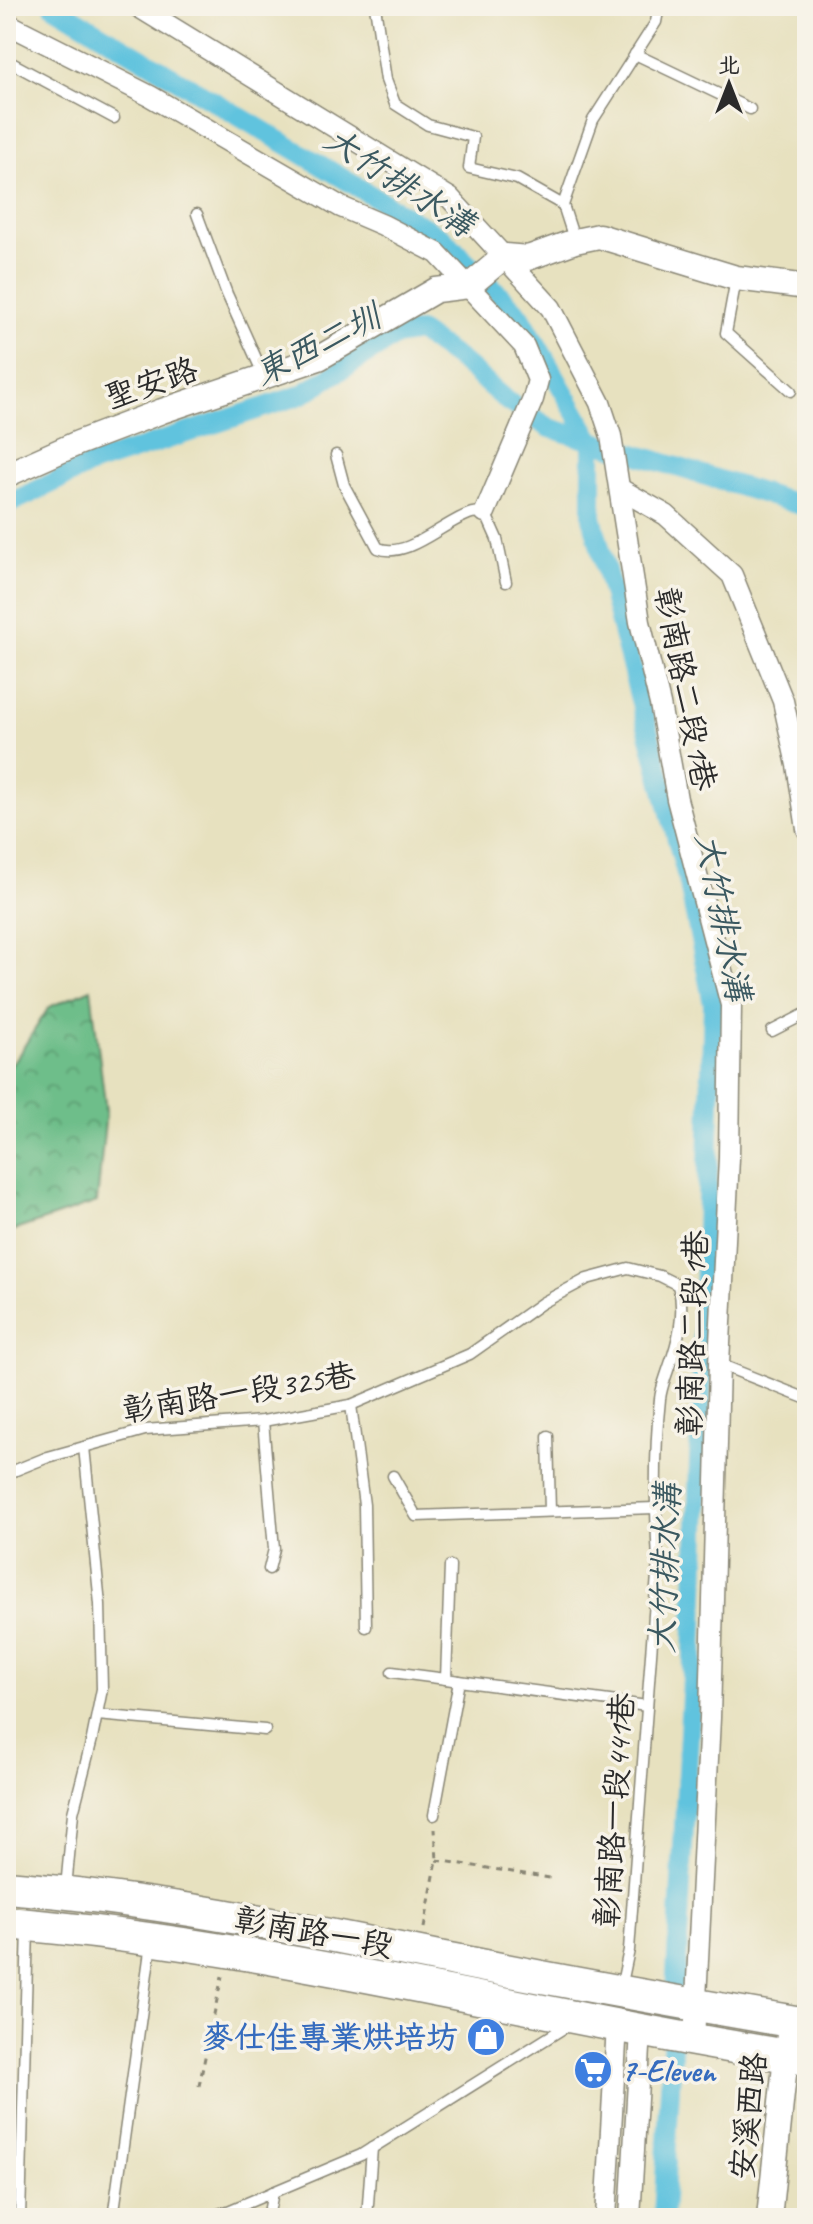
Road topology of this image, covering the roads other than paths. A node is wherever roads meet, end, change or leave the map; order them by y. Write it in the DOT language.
graph roads {
  1 [pos="137,6"];
  2 [pos="375,6"];
  3 [pos="659,6"];
  4 [pos="6,23"];
  5 [pos="635,54"];
  6 [pos="6,60"];
  7 [pos="750,109"];
  8 [pos="114,118"];
  9 [pos="563,205"];
  10 [pos="197,214"];
  11 [pos="575,241"];
  12 [pos="505,256"];
  13 [pos="736,278"];
  14 [pos="469,286"];
  15 [pos="807,287"];
  16 [pos="265,378"];
  17 [pos="791,391"];
  18 [pos="336,455"];
  19 [pos="6,475"];
  20 [pos="620,489"];
  21 [pos="485,512"];
  22 [pos="506,582"];
  23 [pos="802,765"];
  24 [pos="807,829"];
  25 [pos="807,1013"];
  26 [pos="772,1031"];
  27 [pos="682,1297"];
  28 [pos="719,1364"];
  29 [pos="807,1399"];
  30 [pos="351,1405"];
  31 [pos="263,1421"];
  32 [pos="548,1436"];
  33 [pos="84,1447"];
  34 [pos="6,1474"];
  35 [pos="393,1476"];
  36 [pos="655,1508"];
  37 [pos="550,1511"];
  38 [pos="450,1566"];
  39 [pos="269,1569"];
  40 [pos="366,1627"];
  41 [pos="392,1672"];
  42 [pos="446,1679"];
  43 [pos="459,1681"];
  44 [pos="647,1706"];
  45 [pos="97,1715"];
  46 [pos="265,1730"];
  47 [pos="434,1815"];
  48 [pos="6,1887"];
  49 [pos="66,1892"];
  50 [pos="17,1924"];
  51 [pos="152,1938"];
  52 [pos="696,2006"];
  53 [pos="615,2011"];
  54 [pos="799,2023"];
  55 [pos="694,2040"];
  56 [pos="796,2057"];
  57 [pos="611,2135"];
  58 [pos="635,2137"];
  59 [pos="372,2148"];
  60 [pos="273,2192"];
  61 [pos="606,2214"];
  62 [pos="631,2214"];
  63 [pos="20,2218"];
  64 [pos="113,2218"];
  65 [pos="206,2218"];
  66 [pos="268,2218"];
  67 [pos="367,2218"];
  68 [pos="769,2218"];
  1 -- 12 [label="street, 彰南路二段1巷"];
  2 -- 9 [label="lane"];
  3 -- 5 [label="lane"];
  4 -- 14 [label="street"];
  5 -- 7 [label="lane"];
  5 -- 9 [label="lane"];
  6 -- 8 [label="lane"];
  9 -- 11 [label="lane"];
  10 -- 16 [label="lane"];
  11 -- 12 [label="street"];
  11 -- 13 [label="street"];
  12 -- 14 [label="street, 聖安路"];
  12 -- 20 [label="street, 彰南路二段1巷"];
  13 -- 15 [label="street"];
  13 -- 17 [label="lane"];
  14 -- 16 [label="street, 聖安路"];
  14 -- 21 [label="street"];
  16 -- 19 [label="street, 聖安路"];
  18 -- 21 [label="lane"];
  20 -- 23 [label="street"];
  20 -- 28 [label="street, 彰南路二段1巷"];
  21 -- 22 [label="lane"];
  23 -- 24 [label="street"];
  25 -- 26 [label="lane"];
  27 -- 30 [label="lane, 彰南路一段325巷"];
  27 -- 36 [label="lane, 彰南路一段441巷"];
  28 -- 29 [label="lane"];
  28 -- 52 [label="street, 彰南路二段1巷"];
  30 -- 31 [label="lane, 彰南路一段325巷"];
  30 -- 40 [label="lane"];
  31 -- 33 [label="lane, 彰南路一段325巷"];
  31 -- 39 [label="lane"];
  32 -- 37 [label="lane"];
  33 -- 34 [label="lane, 彰南路一段325巷"];
  33 -- 45 [label="lane"];
  35 -- 37 [label="lane"];
  36 -- 37 [label="lane"];
  36 -- 44 [label="lane, 彰南路一段441巷"];
  38 -- 42 [label="lane"];
  41 -- 42 [label="lane"];
  42 -- 43 [label="lane"];
  43 -- 44 [label="lane"];
  43 -- 47 [label="lane"];
  44 -- 53 [label="lane, 彰南路一段441巷"];
  45 -- 46 [label="lane"];
  45 -- 49 [label="lane"];
  48 -- 49 [label="main road, 彰南路一段"];
  49 -- 53 [label="main road, 彰南路一段"];
  50 -- 51 [label="main road, 彰南路一段"];
  50 -- 63 [label="lane"];
  51 -- 53 [label="main road, 彰南路一段"];
  51 -- 64 [label="lane"];
  52 -- 53 [label="main road"];
  52 -- 54 [label="main road"];
  52 -- 55 [label="street, 彰南路二段1巷"];
  53 -- 55 [label="main road"];
  53 -- 57 [label="street"];
  53 -- 58 [label="street"];
  53 -- 59 [label="lane"];
  54 -- 56 [label="street, 安溪西路"];
  55 -- 56 [label="main road"];
  56 -- 68 [label="street, 安溪西路"];
  57 -- 58 [label="street"];
  57 -- 61 [label="street"];
  58 -- 62 [label="street"];
  59 -- 60 [label="lane"];
  59 -- 67 [label="lane"];
  60 -- 65 [label="lane"];
  60 -- 66 [label="lane"];
  61 -- 62 [label="street"];
}
